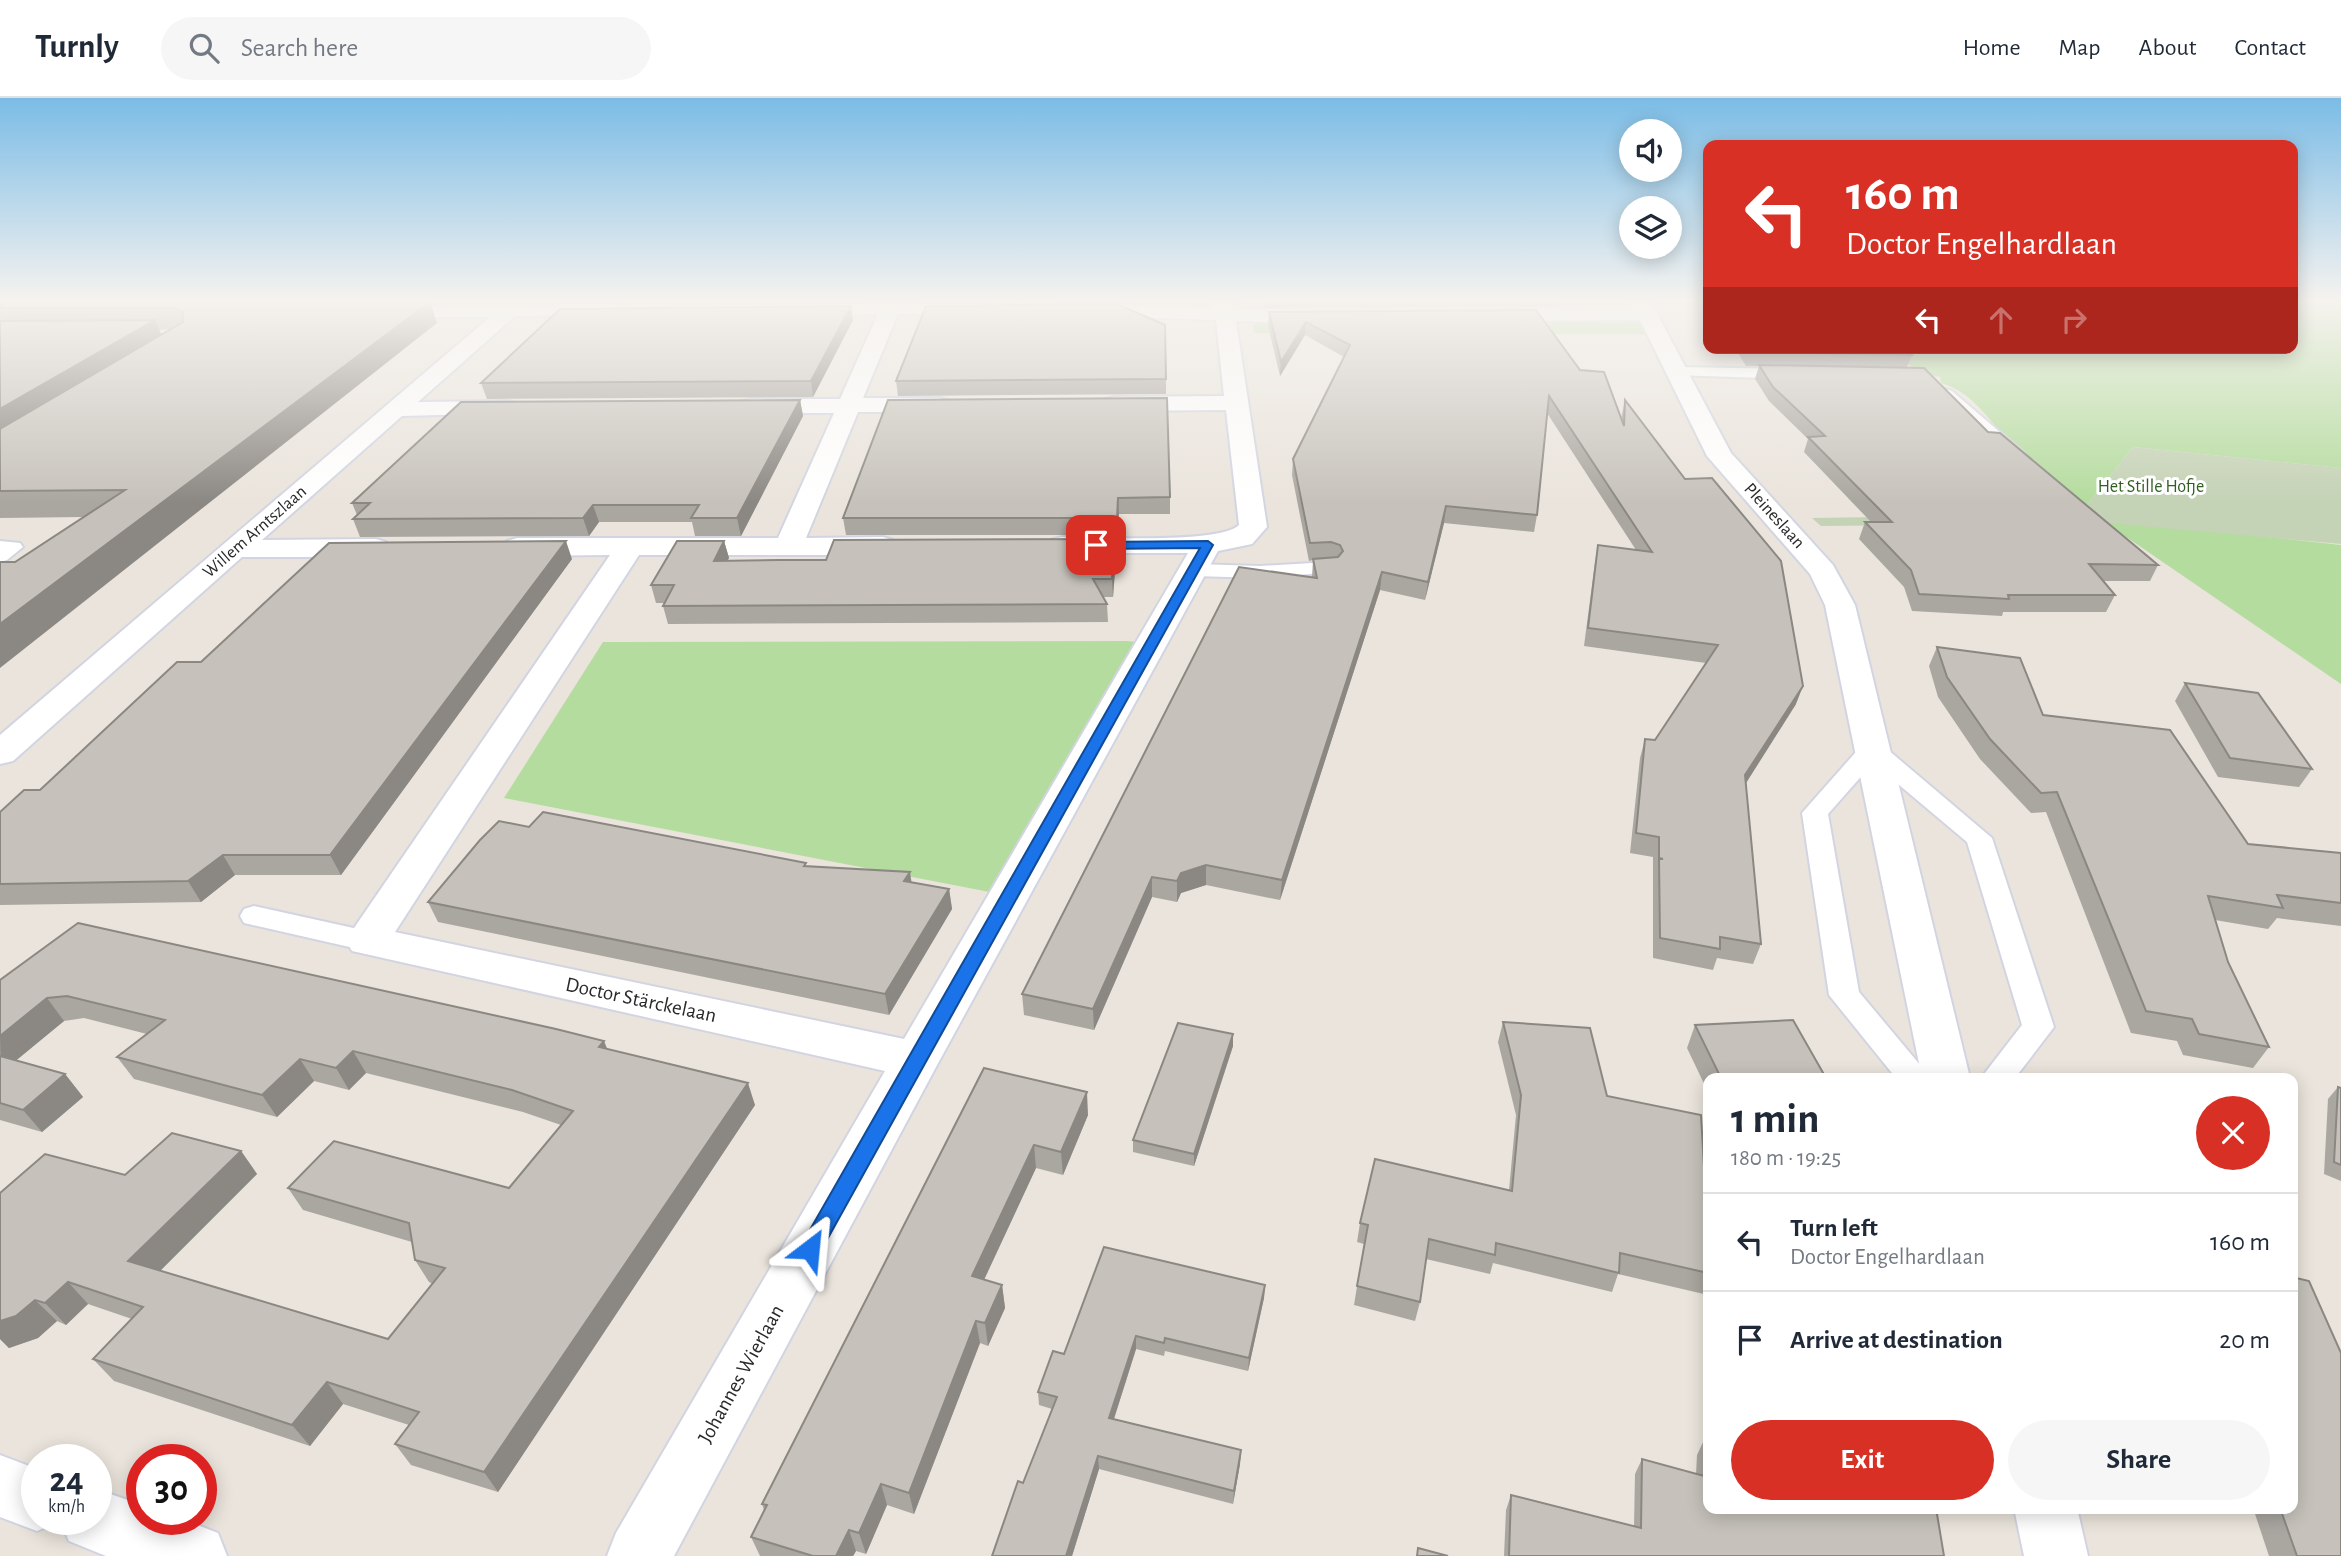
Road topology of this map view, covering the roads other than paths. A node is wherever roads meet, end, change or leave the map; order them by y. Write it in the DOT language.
graph roads {
  1 [pos="446,367"];
  2 [pos="865,367"];
  3 [pos="1232,367"];
  4 [pos="1675,367"];
  5 [pos="1678,372"];
  6 [pos="1815,374"];
  7 [pos="1934,384"];
  8 [pos="1236,403"];
  9 [pos="1097,404"];
  10 [pos="848,405"];
  11 [pos="959,405"];
  12 [pos="725,406"];
  13 [pos="533,408"];
  14 [pos="398,409"];
  15 [pos="2025,463"];
  16 [pos="914,545"];
  17 [pos="1040,545"];
  18 [pos="788,546"];
  19 [pos="0,547"];
  20 [pos="494,547"];
  21 [pos="630,547"];
  22 [pos="398,548"];
  23 [pos="235,549"];
  24 [pos="0,556"];
  25 [pos="1201,557"];
  26 [pos="1329,568"];
  27 [pos="1872,749"];
  28 [pos="0,753"];
  29 [pos="254,916"];
  30 [pos="367,941"];
  31 [pos="916,1060"];
  32 [pos="1911,1073"];
  33 [pos="1945,1073"];
  34 [pos="2001,1073"];
  35 [pos="0,1486"];
  36 [pos="21,1494"];
  37 [pos="2046,1514"];
  38 [pos="112,1527"];
  39 [pos="176,1553"];
  40 [pos="639,1556"];
  41 [pos="2056,1556"];
  1 -- 14 [label="street, Willem Arntszlaan"];
  2 -- 10 [label="street"];
  3 -- 8 [label="street"];
  4 -- 5 [label="street, Pleineslaan"];
  5 -- 6 [label="lane"];
  5 -- 27 [label="street, Pleineslaan"];
  7 -- 15 [label="lane"];
  8 -- 9 [label="street"];
  8 -- 25 [label="street"];
  10 -- 11 [label="street"];
  10 -- 12 [label="street"];
  10 -- 18 [label="street"];
  13 -- 14 [label="street"];
  14 -- 23 [label="street, Willem Arntszlaan"];
  16 -- 18 [label="street"];
  17 -- 25 [label="street"];
  18 -- 21 [label="street"];
  19 -- 24 [label="lane"];
  20 -- 21 [label="street"];
  21 -- 30 [label="street"];
  22 -- 23 [label="street"];
  23 -- 28 [label="street, Willem Arntszlaan"];
  25 -- 26 [label="lane"];
  25 -- 31 [label="street, Johannes Wierlaan"];
  27 -- 32 [label="lane"];
  27 -- 33 [label="street, Pleineslaan"];
  27 -- 34 [label="lane"];
  29 -- 30 [label="lane, Doctor Stärckelaan"];
  30 -- 31 [label="street, Doctor Stärckelaan"];
  31 -- 40 [label="street, Johannes Wierlaan"];
  35 -- 36 [label="street"];
  37 -- 41 [label="street"];
  38 -- 39 [label="street"];
}
